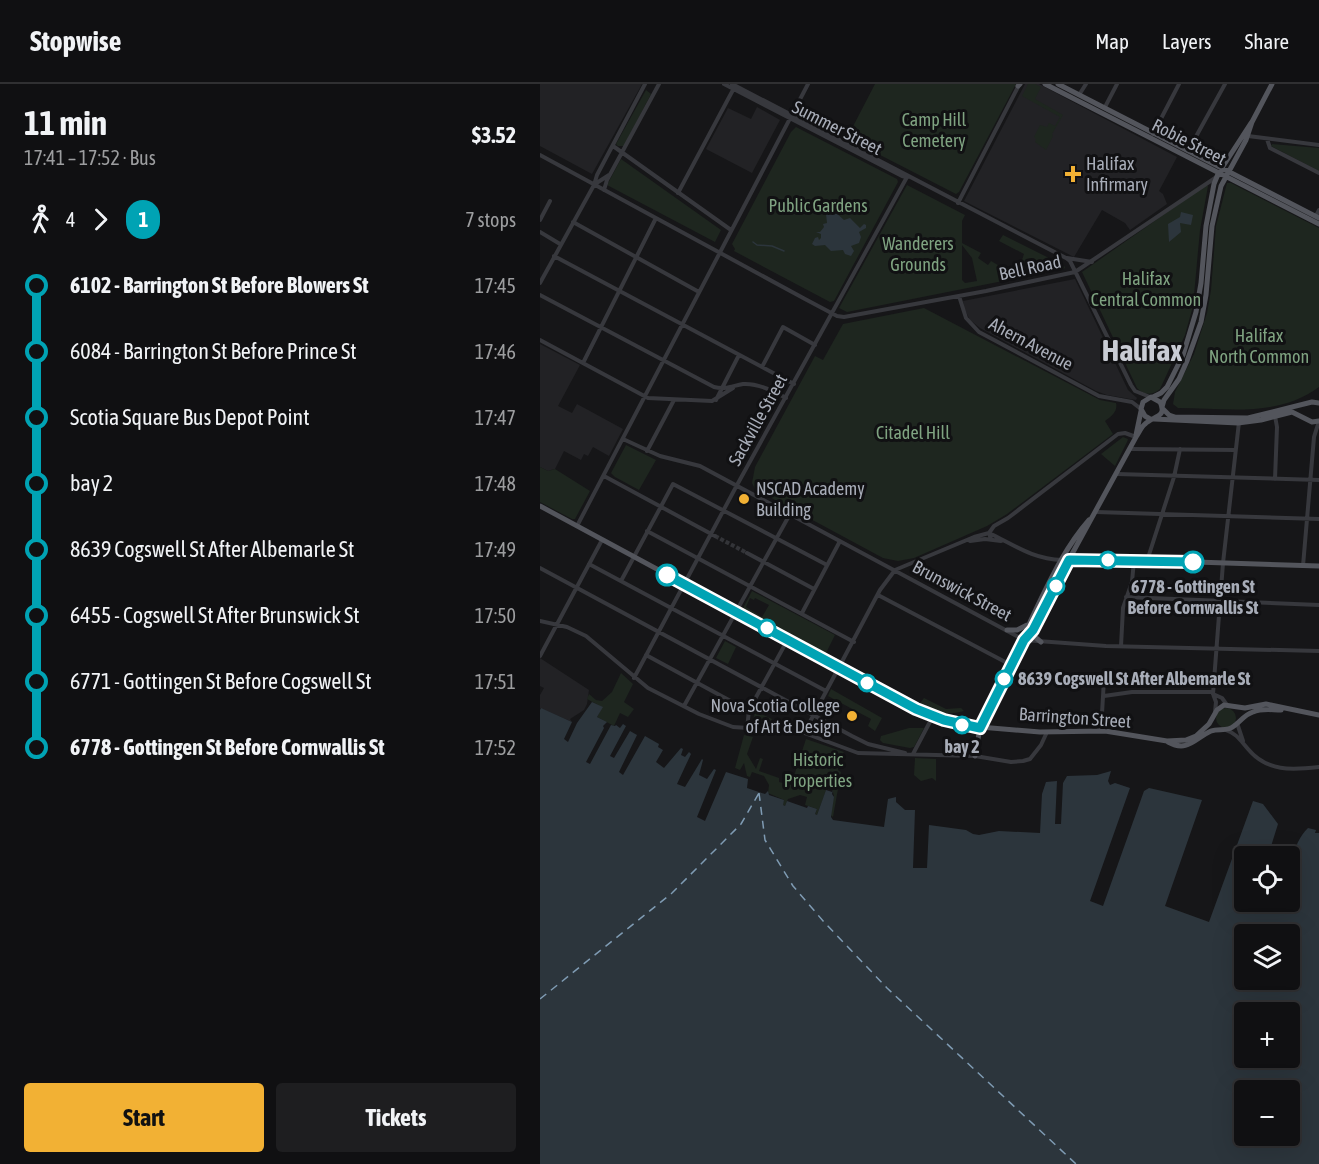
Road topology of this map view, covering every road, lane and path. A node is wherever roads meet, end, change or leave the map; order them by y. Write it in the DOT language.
graph roads {
  1 [pos="645,84"];
  2 [pos="658,84"];
  3 [pos="724,84"];
  4 [pos="808,84"];
  5 [pos="1045,84"];
  6 [pos="1058,84"];
  7 [pos="1086,84"];
  8 [pos="1117,84"];
  9 [pos="1179,84"];
  10 [pos="1225,84"];
  11 [pos="1272,84"];
  12 [pos="1019,85"];
  13 [pos="734,86"];
  14 [pos="1080,95"];
  15 [pos="1105,107"];
  16 [pos="790,116"];
  17 [pos="1252,122"];
  18 [pos="1153,133"];
  19 [pos="1248,136"];
  20 [pos="1150,139"];
  21 [pos="1267,139"];
  22 [pos="1319,145"];
  23 [pos="613,146"];
  24 [pos="1188,151"];
  25 [pos="622,153"];
  26 [pos="540,155"];
  27 [pos="1233,157"];
  28 [pos="1214,164"];
  29 [pos="1222,168"];
  30 [pos="1228,171"];
  31 [pos="1319,173"];
  32 [pos="610,174"];
  33 [pos="1219,175"];
  34 [pos="907,177"];
  35 [pos="1240,177"];
  36 [pos="917,182"];
  37 [pos="594,185"];
  38 [pos="902,185"];
  39 [pos="604,190"];
  40 [pos="964,191"];
  41 [pos="678,193"];
  42 [pos="949,198"];
  43 [pos="550,201"];
  44 [pos="958,203"];
  45 [pos="1319,210"];
  46 [pos="1317,217"];
  47 [pos="656,218"];
  48 [pos="540,220"];
  49 [pos="573,222"];
  50 [pos="1319,224"];
  51 [pos="730,230"];
  52 [pos="540,232"];
  53 [pos="561,244"];
  54 [pos="719,252"];
  55 [pos="554,256"];
  56 [pos="636,258"];
  57 [pos="1066,258"];
  58 [pos="1092,262"];
  59 [pos="1075,272"];
  60 [pos="540,283"];
  61 [pos="619,291"];
  62 [pos="699,292"];
  63 [pos="540,295"];
  64 [pos="959,296"];
  65 [pos="832,313"];
  66 [pos="682,325"];
  67 [pos="601,327"];
  68 [pos="540,340"];
  69 [pos="815,345"];
  70 [pos="739,355"];
  71 [pos="664,361"];
  72 [pos="583,363"];
  73 [pos="762,366"];
  74 [pos="794,384"];
  75 [pos="733,388"];
  76 [pos="722,389"];
  77 [pos="645,397"];
  78 [pos="786,398"];
  79 [pos="1151,398"];
  80 [pos="674,400"];
  81 [pos="715,400"];
  82 [pos="1315,402"];
  83 [pos="1162,408"];
  84 [pos="1141,410"];
  85 [pos="1275,416"];
  86 [pos="1152,419"];
  87 [pos="1308,419"];
  88 [pos="1239,420"];
  89 [pos="1319,421"];
  90 [pos="1136,437"];
  91 [pos="1314,437"];
  92 [pos="622,439"];
  93 [pos="1131,449"];
  94 [pos="1180,449"];
  95 [pos="1235,450"];
  96 [pos="647,451"];
  97 [pos="1117,474"];
  98 [pos="603,476"];
  99 [pos="1174,477"];
  100 [pos="1232,478"];
  101 [pos="1275,479"];
  102 [pos="1310,480"];
  103 [pos="1319,480"];
  104 [pos="737,485"];
  105 [pos="540,506"];
  106 [pos="661,507"];
  107 [pos="724,511"];
  108 [pos="1095,513"];
  109 [pos="790,514"];
  110 [pos="1161,515"];
  111 [pos="1228,516"];
  112 [pos="1307,519"];
  113 [pos="1319,519"];
  114 [pos="577,526"];
  115 [pos="647,531"];
  116 [pos="989,533"];
  117 [pos="713,535"];
  118 [pos="777,539"];
  119 [pos="991,539"];
  120 [pos="602,540"];
  121 [pos="840,541"];
  122 [pos="966,542"];
  123 [pos="1004,542"];
  124 [pos="747,553"];
  125 [pos="633,557"];
  126 [pos="699,558"];
  127 [pos="1066,560"];
  128 [pos="1134,560"];
  129 [pos="1147,561"];
  130 [pos="763,563"];
  131 [pos="1223,563"];
  132 [pos="589,564"];
  133 [pos="827,566"];
  134 [pos="1303,566"];
  135 [pos="1319,566"];
  136 [pos="540,568"];
  137 [pos="895,570"];
  138 [pos="621,581"];
  139 [pos="684,584"];
  140 [pos="750,585"];
  141 [pos="576,588"];
  142 [pos="814,589"];
  143 [pos="878,595"];
  144 [pos="1126,597"];
  145 [pos="1220,601"];
  146 [pos="1319,605"];
  147 [pos="671,608"];
  148 [pos="736,611"];
  149 [pos="802,613"];
  150 [pos="540,621"];
  151 [pos="1030,621"];
  152 [pos="557,624"];
  153 [pos="1007,630"];
  154 [pos="1033,630"];
  155 [pos="659,631"];
  156 [pos="723,636"];
  157 [pos="788,639"];
  158 [pos="1024,640"];
  159 [pos="854,642"];
  160 [pos="1041,642"];
  161 [pos="1121,646"];
  162 [pos="1216,649"];
  163 [pos="1319,651"];
  164 [pos="646,655"];
  165 [pos="540,656"];
  166 [pos="710,659"];
  167 [pos="775,663"];
  168 [pos="1011,665"];
  169 [pos="840,668"];
  170 [pos="634,678"];
  171 [pos="1104,679"];
  172 [pos="697,683"];
  173 [pos="762,687"];
  174 [pos="826,691"];
  175 [pos="1213,693"];
  176 [pos="1104,696"];
  177 [pos="684,706"];
  178 [pos="1230,706"];
  179 [pos="749,711"];
  180 [pos="1301,711"];
  181 [pos="814,714"];
  182 [pos="1215,714"];
  183 [pos="1319,715"];
  184 [pos="933,716"];
  185 [pos="1237,723"];
  186 [pos="980,728"];
  187 [pos="747,729"];
  188 [pos="1225,729"];
  189 [pos="1101,731"];
  190 [pos="1047,732"];
  191 [pos="804,733"];
  192 [pos="1167,741"];
  193 [pos="1244,744"];
  194 [pos="907,754"];
  195 [pos="913,754"];
  196 [pos="975,756"];
  197 [pos="1319,767"];
  1 -- 23 [label="street"];
  2 -- 25 [label="street"];
  3 -- 13 [label="street, Summer Street"];
  4 -- 16 [label="street"];
  5 -- 20 [label="main road, Robie Street"];
  6 -- 14 [label="main road, Robie Street"];
  7 -- 14 [label="street"];
  8 -- 15 [label="street"];
  9 -- 18 [label="street"];
  10 -- 24 [label="street"];
  11 -- 17 [label="main road"];
  12 -- 40 [label="street"];
  13 -- 16 [label="street, Summer Street"];
  13 -- 41 [label="street"];
  14 -- 15 [label="main road, Robie Street"];
  15 -- 18 [label="main road, Robie Street"];
  16 -- 34 [label="street, Summer Street"];
  16 -- 51 [label="street"];
  17 -- 19 [label="main road"];
  17 -- 27 [label="main road"];
  18 -- 20 [label="street"];
  18 -- 24 [label="main road, Robie Street"];
  19 -- 21 [label="street"];
  19 -- 27 [label="main road"];
  20 -- 33 [label="main road, Robie Street"];
  21 -- 22 [label="street"];
  21 -- 31 [label="street"];
  23 -- 25 [label="street"];
  23 -- 37 [label="street"];
  24 -- 28 [label="main road, Robie Street"];
  25 -- 32 [label="street"];
  25 -- 41 [label="street"];
  26 -- 37 [label="street"];
  27 -- 28 [label="main road"];
  27 -- 29 [label="main road"];
  27 -- 30 [label="main road"];
  27 -- 35 [label="main road"];
  28 -- 29 [label="main road, Robie Street"];
  29 -- 30 [label="main road, Robie Street"];
  29 -- 33 [label="main road"];
  30 -- 33 [label="main road"];
  30 -- 35 [label="main road, Robie Street"];
  32 -- 37 [label="street"];
  32 -- 39 [label="street"];
  33 -- 50 [label="main road, Robie Street"];
  33 -- 58 [label="street, Bell Road"];
  33 -- 79 [label="main road"];
  33 -- 83 [label="main road"];
  34 -- 36 [label="street, Summer Street"];
  34 -- 38 [label="street, Sackville Street"];
  35 -- 46 [label="main road, Robie Street"];
  36 -- 38 [label="street"];
  36 -- 42 [label="street, Summer Street"];
  37 -- 39 [label="street"];
  37 -- 49 [label="street"];
  38 -- 65 [label="street, Sackville Street"];
  39 -- 47 [label="street"];
  40 -- 42 [label="street"];
  40 -- 44 [label="street"];
  41 -- 51 [label="street"];
  42 -- 44 [label="street, Summer Street"];
  43 -- 48 [label="street"];
  44 -- 57 [label="street, Summer Street"];
  45 -- 46 [label="street"];
  47 -- 54 [label="street"];
  47 -- 56 [label="street"];
  49 -- 53 [label="street"];
  49 -- 56 [label="street"];
  51 -- 54 [label="street"];
  52 -- 53 [label="street"];
  53 -- 55 [label="street"];
  54 -- 62 [label="street"];
  54 -- 65 [label="street"];
  55 -- 60 [label="street"];
  55 -- 61 [label="street"];
  56 -- 61 [label="street"];
  56 -- 62 [label="street"];
  57 -- 58 [label="street"];
  57 -- 59 [label="street"];
  58 -- 59 [label="street, Bell Road"];
  59 -- 64 [label="street, Bell Road"];
  59 -- 79 [label="street"];
  61 -- 66 [label="street"];
  61 -- 67 [label="street"];
  62 -- 66 [label="street"];
  63 -- 67 [label="street"];
  64 -- 65 [label="street, Bell Road"];
  64 -- 84 [label="street, Ahern Avenue"];
  65 -- 69 [label="street, Sackville Street"];
  66 -- 70 [label="street"];
  66 -- 71 [label="street"];
  67 -- 71 [label="street"];
  67 -- 72 [label="street"];
  68 -- 72 [label="street"];
  69 -- 73 [label="street"];
  69 -- 74 [label="street, Sackville Street"];
  70 -- 73 [label="street"];
  70 -- 76 [label="street"];
  71 -- 76 [label="street"];
  71 -- 77 [label="street"];
  72 -- 77 [label="street"];
  73 -- 74 [label="street"];
  74 -- 78 [label="street, Sackville Street"];
  75 -- 76 [label="street"];
  75 -- 78 [label="street"];
  75 -- 81 [label="street"];
  76 -- 81 [label="street"];
  77 -- 80 [label="street"];
  77 -- 92 [label="street"];
  78 -- 104 [label="street, Sackville Street"];
  79 -- 83 [label="main road"];
  79 -- 84 [label="main road"];
  80 -- 81 [label="street"];
  80 -- 96 [label="street"];
  82 -- 87 [label="main road"];
  82 -- 88 [label="main road"];
  83 -- 86 [label="main road"];
  83 -- 88 [label="main road"];
  84 -- 86 [label="main road"];
  84 -- 90 [label="main road"];
  85 -- 87 [label="main road"];
  85 -- 88 [label="main road"];
  85 -- 101 [label="street"];
  86 -- 88 [label="main road"];
  86 -- 90 [label="main road"];
  87 -- 89 [label="main road"];
  87 -- 91 [label="street"];
  88 -- 95 [label="street"];
  89 -- 91 [label="street"];
  90 -- 93 [label="main road"];
  90 -- 116 [label="street"];
  91 -- 102 [label="street"];
  92 -- 96 [label="street, Brunswick Street"];
  92 -- 98 [label="street"];
  93 -- 94 [label="street"];
  93 -- 97 [label="main road"];
  94 -- 95 [label="street"];
  94 -- 99 [label="street"];
  95 -- 100 [label="street"];
  96 -- 104 [label="street, Brunswick Street"];
  97 -- 99 [label="street"];
  97 -- 108 [label="main road"];
  98 -- 106 [label="street"];
  98 -- 114 [label="street"];
  99 -- 100 [label="street"];
  99 -- 110 [label="street"];
  100 -- 101 [label="street"];
  100 -- 111 [label="street"];
  101 -- 102 [label="street"];
  102 -- 103 [label="street"];
  102 -- 112 [label="street"];
  104 -- 107 [label="street, Sackville Street"];
  104 -- 109 [label="street, Brunswick Street"];
  105 -- 114 [label="main road, Barrington Street"];
  106 -- 107 [label="street"];
  106 -- 115 [label="street"];
  106 -- 117 [label="street"];
  107 -- 117 [label="street, Sackville Street"];
  107 -- 118 [label="street"];
  108 -- 110 [label="street"];
  108 -- 127 [label="main road"];
  109 -- 118 [label="street"];
  109 -- 121 [label="street, Brunswick Street"];
  110 -- 111 [label="street"];
  110 -- 129 [label="street"];
  111 -- 112 [label="street"];
  111 -- 131 [label="street"];
  112 -- 113 [label="street"];
  112 -- 134 [label="street"];
  114 -- 120 [label="main road, Barrington Street"];
  115 -- 125 [label="street"];
  115 -- 126 [label="street"];
  116 -- 119 [label="street"];
  116 -- 122 [label="street"];
  116 -- 123 [label="street"];
  117 -- 126 [label="street, Sackville Street"];
  118 -- 130 [label="street"];
  118 -- 133 [label="street"];
  119 -- 122 [label="street"];
  119 -- 123 [label="street"];
  120 -- 125 [label="main road, Barrington Street"];
  120 -- 132 [label="street"];
  121 -- 133 [label="street"];
  121 -- 137 [label="street, Brunswick Street"];
  122 -- 137 [label="street"];
  123 -- 127 [label="street"];
  124 -- 130 [label="street"];
  125 -- 138 [label="street"];
  125 -- 139 [label="main road, Barrington Street"];
  126 -- 139 [label="street, Sackville Street"];
  126 -- 140 [label="street"];
  127 -- 128 [label="main road"];
  127 -- 151 [label="main road"];
  127 -- 154 [label="main road"];
  128 -- 129 [label="main road"];
  128 -- 144 [label="street"];
  129 -- 131 [label="main road"];
  130 -- 140 [label="street"];
  130 -- 142 [label="street"];
  131 -- 134 [label="main road"];
  131 -- 145 [label="street"];
  132 -- 138 [label="street"];
  132 -- 141 [label="street"];
  133 -- 142 [label="street"];
  134 -- 135 [label="main road"];
  136 -- 141 [label="street"];
  137 -- 143 [label="street"];
  137 -- 153 [label="street, Brunswick Street"];
  138 -- 147 [label="street"];
  139 -- 147 [label="street, Sackville Street"];
  139 -- 148 [label="main road, Barrington Street"];
  140 -- 148 [label="street"];
  140 -- 149 [label="street"];
  141 -- 152 [label="street"];
  141 -- 155 [label="street"];
  142 -- 149 [label="street"];
  143 -- 159 [label="street"];
  143 -- 168 [label="street"];
  144 -- 145 [label="street"];
  144 -- 161 [label="street"];
  145 -- 146 [label="street"];
  145 -- 162 [label="street"];
  147 -- 155 [label="street, Sackville Street"];
  147 -- 156 [label="street"];
  148 -- 156 [label="street"];
  148 -- 157 [label="main road, Barrington Street"];
  149 -- 159 [label="street"];
  150 -- 152 [label="street"];
  151 -- 153 [label="main road"];
  151 -- 158 [label="main road"];
  152 -- 165 [label="street"];
  152 -- 170 [label="street"];
  153 -- 158 [label="street, Brunswick Street"];
  154 -- 158 [label="main road"];
  154 -- 160 [label="main road"];
  155 -- 164 [label="street, Sackville Street"];
  155 -- 166 [label="street"];
  156 -- 166 [label="street"];
  156 -- 167 [label="street"];
  157 -- 167 [label="street"];
  157 -- 169 [label="main road, Barrington Street"];
  158 -- 160 [label="street, Brunswick Street"];
  158 -- 168 [label="main road"];
  159 -- 169 [label="street"];
  160 -- 161 [label="street, Brunswick Street"];
  161 -- 162 [label="street, Brunswick Street"];
  162 -- 163 [label="street, Brunswick Street"];
  162 -- 175 [label="street"];
  164 -- 170 [label="street, Sackville Street"];
  164 -- 172 [label="street"];
  166 -- 172 [label="street"];
  166 -- 173 [label="street"];
  167 -- 173 [label="street"];
  167 -- 174 [label="street"];
  168 -- 186 [label="main road"];
  169 -- 174 [label="street"];
  169 -- 184 [label="main road, Barrington Street"];
  170 -- 177 [label="street"];
  171 -- 176 [label="street"];
  172 -- 177 [label="street"];
  172 -- 179 [label="street"];
  173 -- 179 [label="street"];
  173 -- 181 [label="street"];
  174 -- 181 [label="street"];
  175 -- 176 [label="street"];
  175 -- 178 [label="street"];
  175 -- 182 [label="street"];
  176 -- 189 [label="street"];
  177 -- 187 [label="street"];
  178 -- 180 [label="main road, Barrington Street"];
  178 -- 182 [label="main road, Barrington Street"];
  178 -- 185 [label="main road"];
  179 -- 187 [label="street"];
  180 -- 183 [label="main road"];
  180 -- 185 [label="main road, Barrington Street"];
  181 -- 191 [label="street"];
  181 -- 194 [label="street"];
  182 -- 188 [label="main road"];
  182 -- 192 [label="main road, Barrington Street"];
  184 -- 186 [label="main road, Barrington Street"];
  184 -- 195 [label="street"];
  185 -- 188 [label="main road, Barrington Street"];
  185 -- 193 [label="street"];
  186 -- 190 [label="main road, Barrington Street"];
  186 -- 196 [label="main road"];
  187 -- 191 [label="street"];
  188 -- 192 [label="main road, Barrington Street"];
  188 -- 193 [label="street"];
  189 -- 190 [label="main road, Barrington Street"];
  189 -- 192 [label="main road, Barrington Street"];
  190 -- 196 [label="street"];
  191 -- 194 [label="street"];
  193 -- 197 [label="street"];
  194 -- 195 [label="street"];
  195 -- 196 [label="street"];
}
